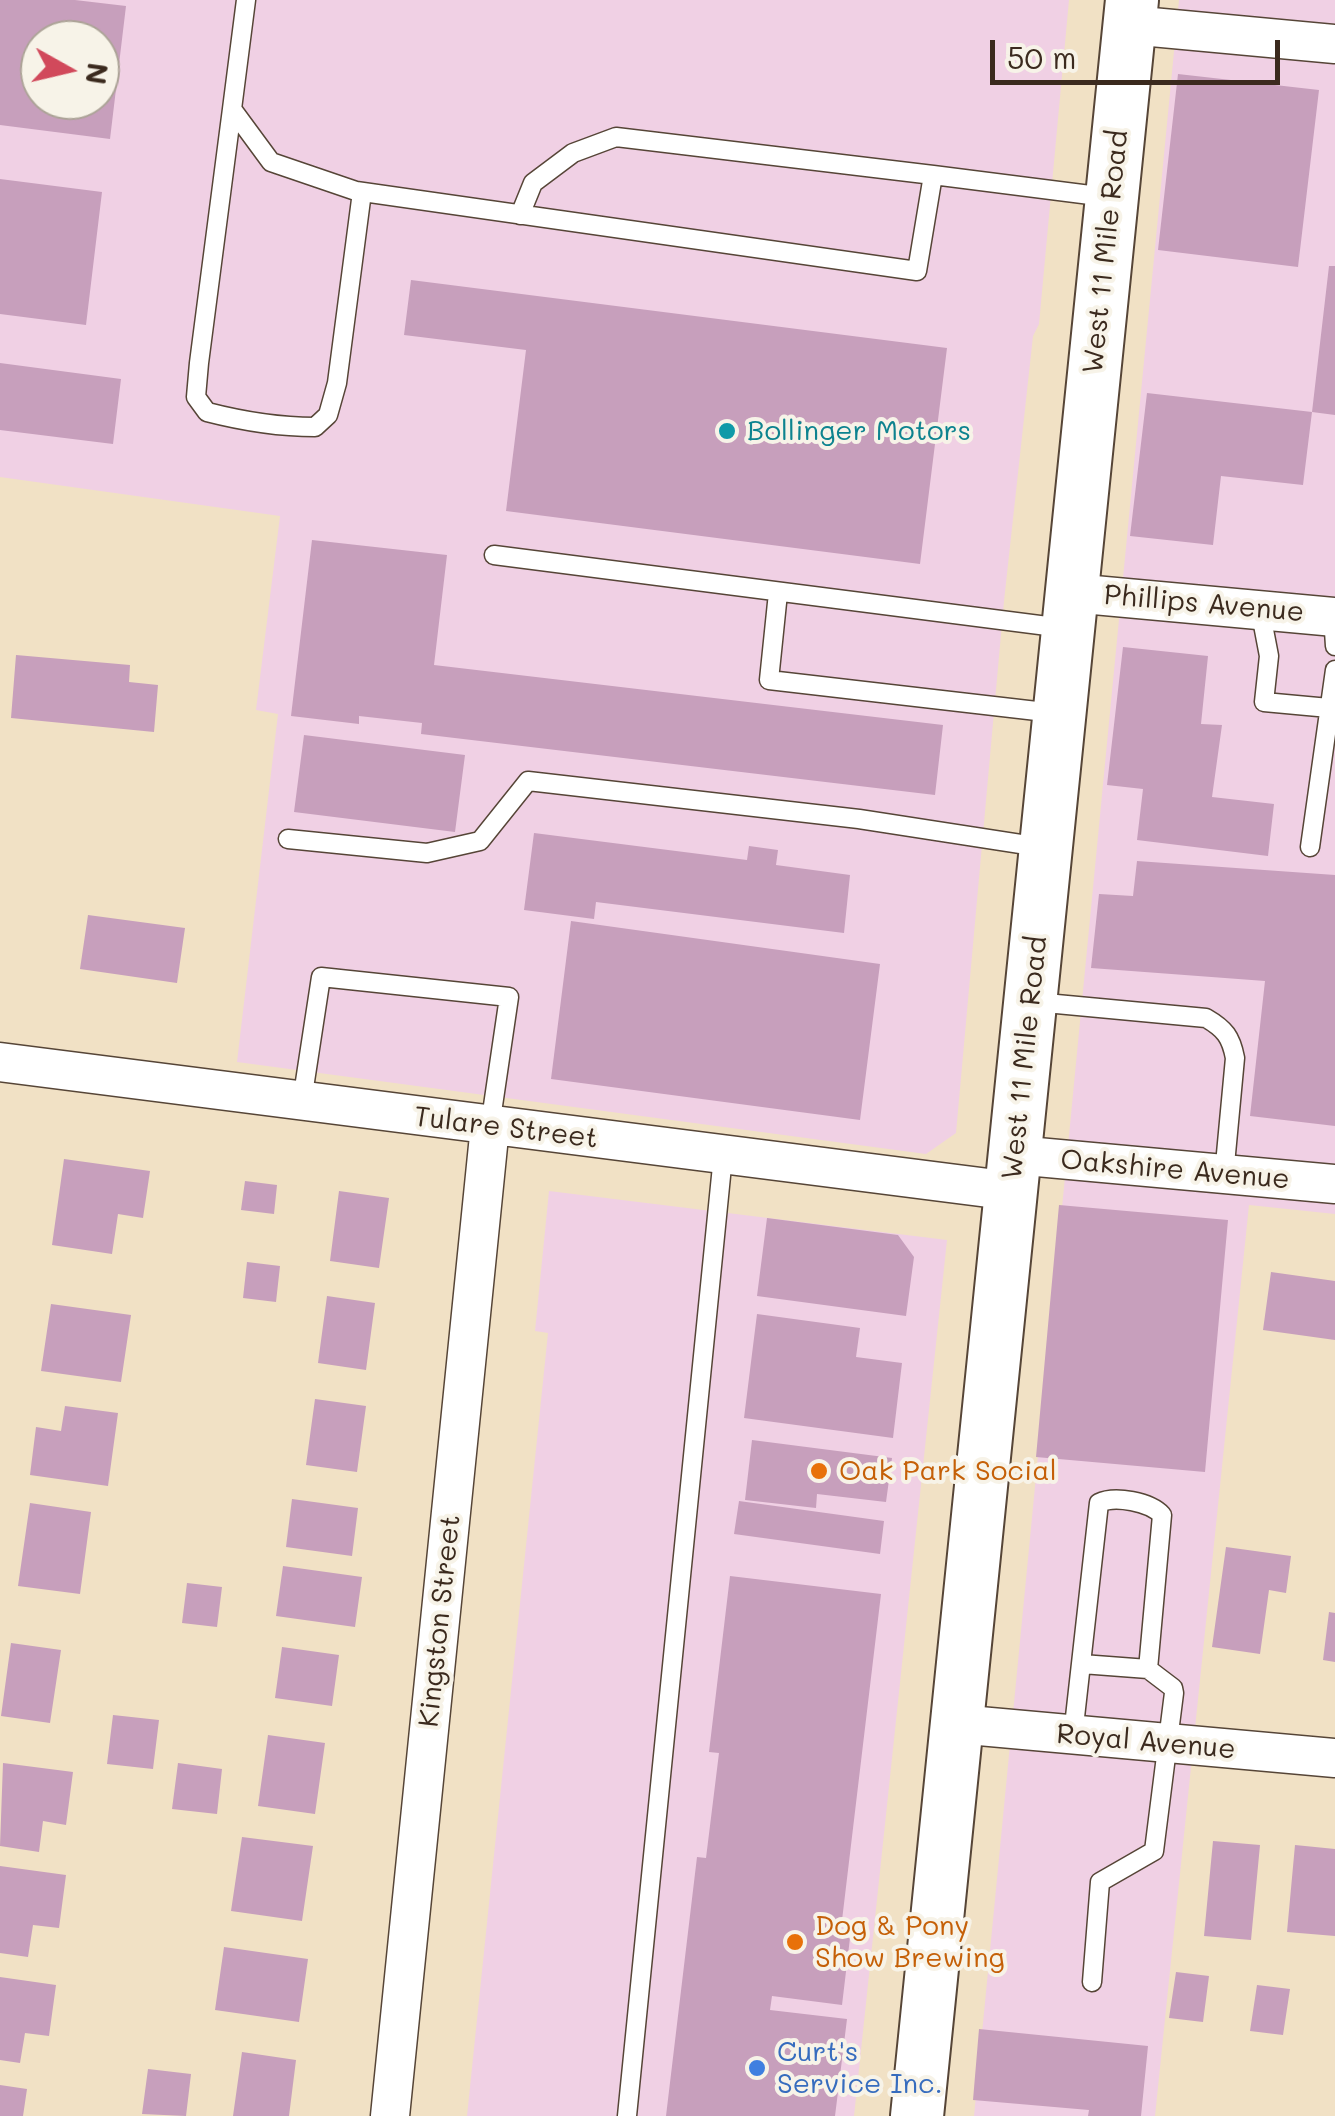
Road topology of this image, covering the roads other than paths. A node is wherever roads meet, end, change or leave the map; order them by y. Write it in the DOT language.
graph roads {
  1 [pos="246,0"];
  2 [pos="1131,12"];
  3 [pos="1335,44"];
  4 [pos="232,109"];
  5 [pos="933,175"];
  6 [pos="362,192"];
  7 [pos="1112,198"];
  8 [pos="520,214"];
  9 [pos="494,555"];
  10 [pos="778,592"];
  11 [pos="1260,608"];
  12 [pos="1070,611"];
  13 [pos="1334,626"];
  14 [pos="1335,670"];
  15 [pos="1329,708"];
  16 [pos="1059,714"];
  17 [pos="288,839"];
  18 [pos="1310,847"];
  19 [pos="1046,848"];
  20 [pos="1030,1002"];
  21 [pos="0,1062"];
  22 [pos="302,1101"];
  23 [pos="490,1126"];
  24 [pos="722,1156"];
  25 [pos="1014,1173"];
  26 [pos="1224,1174"];
  27 [pos="1335,1184"];
  28 [pos="1082,1664"];
  29 [pos="1148,1669"];
  30 [pos="957,1724"];
  31 [pos="1073,1735"];
  32 [pos="1165,1744"];
  33 [pos="1335,1758"];
  34 [pos="1092,1982"];
  35 [pos="390,2116"];
  36 [pos="626,2116"];
  37 [pos="916,2116"];
  1 -- 4 [label="lane"];
  2 -- 3 [label="street"];
  2 -- 7 [label="main road, West 11 Mile Road"];
  4 -- 6 [label="lane"];
  4 -- 6 [label="lane"];
  5 -- 7 [label="lane"];
  5 -- 8 [label="lane"];
  5 -- 8 [label="lane"];
  6 -- 8 [label="lane"];
  7 -- 12 [label="main road, West 11 Mile Road"];
  9 -- 10 [label="lane"];
  10 -- 12 [label="lane"];
  10 -- 16 [label="lane"];
  11 -- 12 [label="street, Phillips Avenue"];
  11 -- 13 [label="street, Phillips Avenue"];
  11 -- 15 [label="lane"];
  12 -- 16 [label="main road, West 11 Mile Road"];
  14 -- 15 [label="lane"];
  15 -- 18 [label="lane"];
  16 -- 19 [label="main road, West 11 Mile Road"];
  17 -- 19 [label="lane"];
  19 -- 20 [label="main road, West 11 Mile Road"];
  20 -- 25 [label="main road, West 11 Mile Road"];
  20 -- 26 [label="lane"];
  21 -- 22 [label="street, Tulare Street"];
  22 -- 23 [label="street, Tulare Street"];
  22 -- 23 [label="lane"];
  23 -- 24 [label="street, Tulare Street"];
  23 -- 35 [label="street, Kingston Street"];
  24 -- 25 [label="street, Tulare Street"];
  24 -- 36 [label="lane"];
  25 -- 26 [label="street, Oakshire Avenue"];
  25 -- 30 [label="main road, West 11 Mile Road"];
  26 -- 27 [label="street, Oakshire Avenue"];
  28 -- 29 [label="lane"];
  28 -- 29 [label="lane"];
  28 -- 31 [label="lane"];
  29 -- 32 [label="lane"];
  30 -- 31 [label="street, Royal Avenue"];
  30 -- 37 [label="main road, West 11 Mile Road"];
  31 -- 32 [label="street, Royal Avenue"];
  32 -- 33 [label="street, Royal Avenue"];
  32 -- 34 [label="lane"];
}
